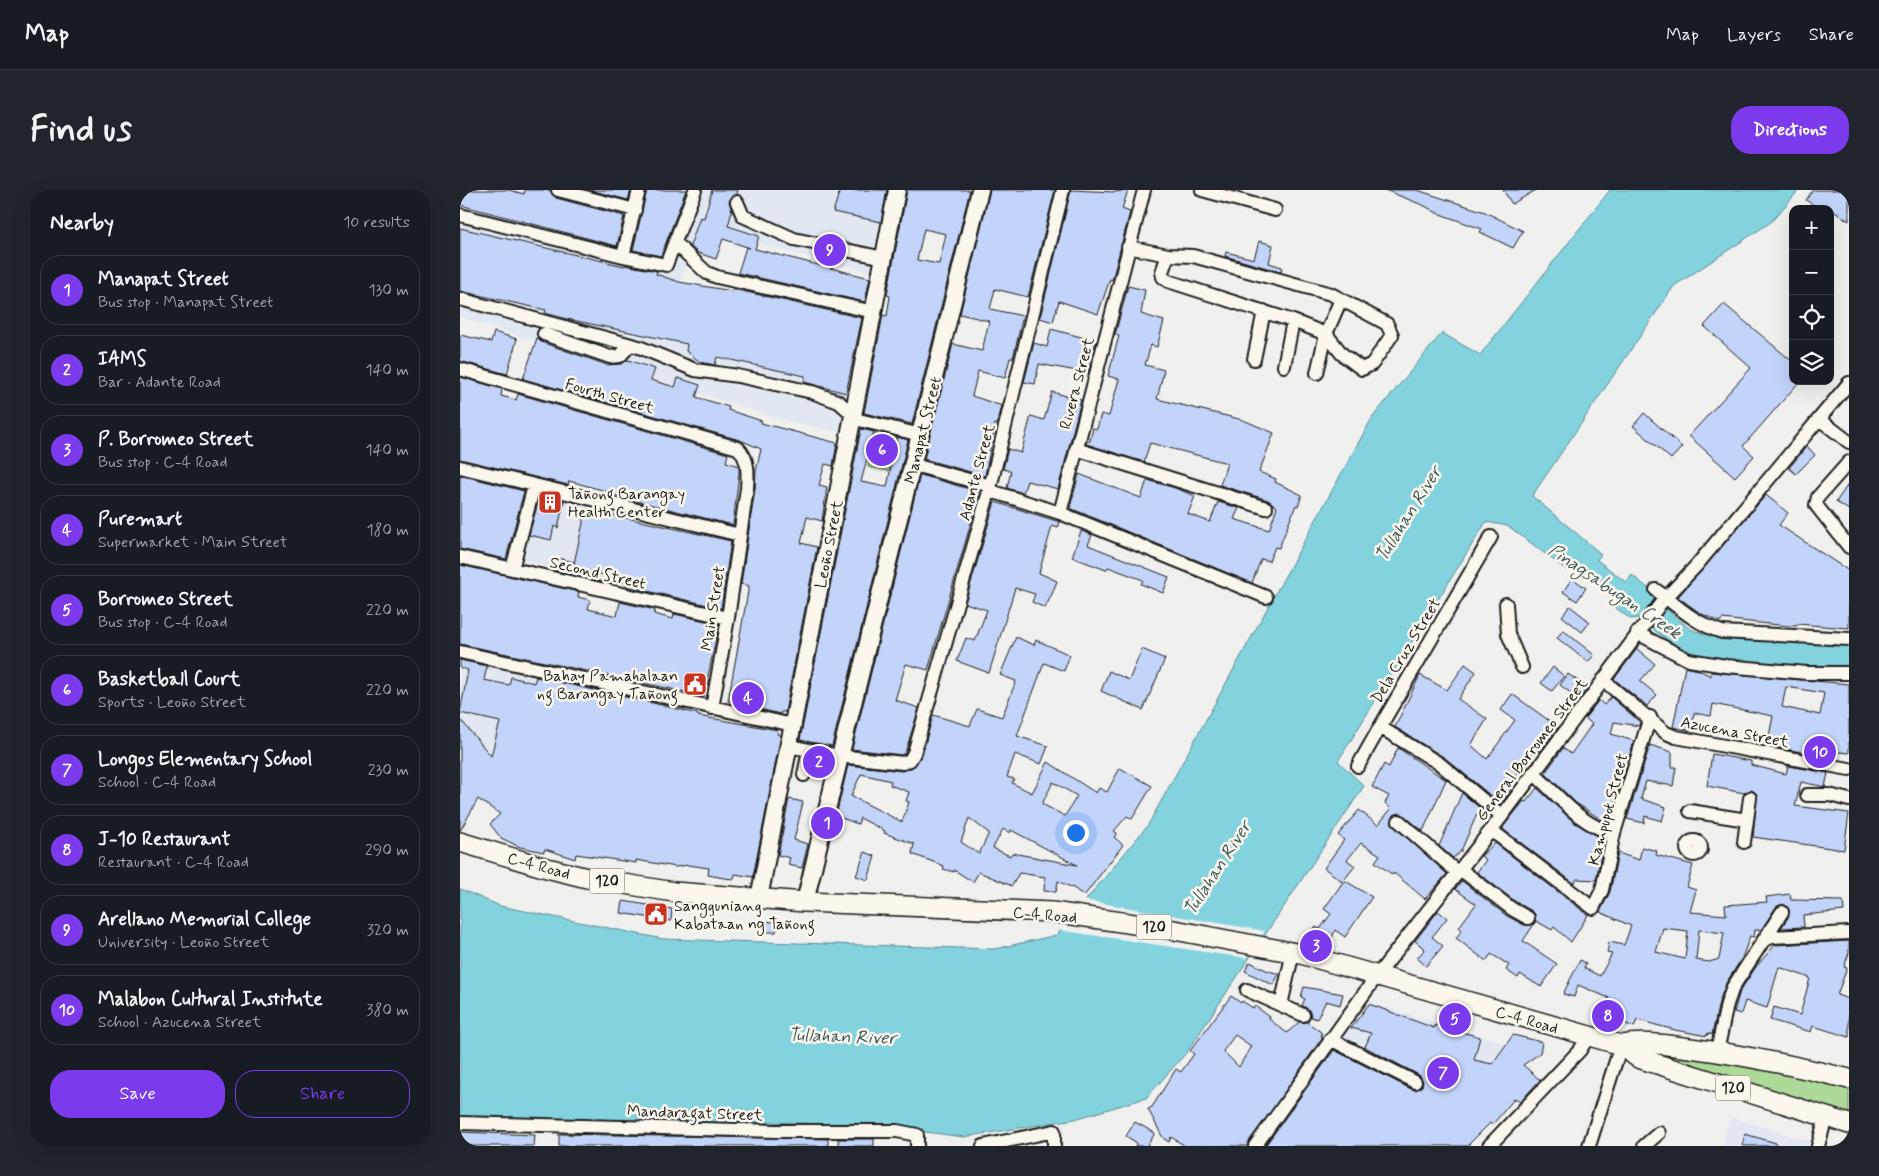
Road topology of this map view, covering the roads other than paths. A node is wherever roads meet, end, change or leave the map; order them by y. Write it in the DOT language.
graph roads {
  1 [pos="558,190"];
  2 [pos="639,190"];
  3 [pos="695,190"];
  4 [pos="898,190"];
  5 [pos="980,190"];
  6 [pos="1063,190"];
  7 [pos="1144,190"];
  8 [pos="1202,190"];
  9 [pos="737,202"];
  10 [pos="636,210"];
  11 [pos="1275,210"];
  12 [pos="460,215"];
  13 [pos="675,243"];
  14 [pos="1128,247"];
  15 [pos="1168,255"];
  16 [pos="622,256"];
  17 [pos="884,258"];
  18 [pos="460,299"];
  19 [pos="1341,299"];
  20 [pos="1264,311"];
  21 [pos="874,312"];
  22 [pos="1293,321"];
  23 [pos="544,334"];
  24 [pos="1326,334"];
  25 [pos="630,344"];
  26 [pos="1254,360"];
  27 [pos="1284,366"];
  28 [pos="460,369"];
  29 [pos="1317,373"];
  30 [pos="1849,383"];
  31 [pos="853,415"];
  32 [pos="1819,419"];
  33 [pos="922,435"];
  34 [pos="1849,442"];
  35 [pos="1076,448"];
  36 [pos="746,460"];
  37 [pos="1849,462"];
  38 [pos="914,465"];
  39 [pos="460,467"];
  40 [pos="534,486"];
  41 [pos="990,488"];
  42 [pos="1266,508"];
  43 [pos="1060,513"];
  44 [pos="740,535"];
  45 [pos="1491,537"];
  46 [pos="1849,547"];
  47 [pos="460,557"];
  48 [pos="512,569"];
  49 [pos="1266,597"];
  50 [pos="1661,597"];
  51 [pos="1506,604"];
  52 [pos="728,618"];
  53 [pos="1638,633"];
  54 [pos="1849,639"];
  55 [pos="460,652"];
  56 [pos="1522,667"];
  57 [pos="1849,673"];
  58 [pos="1603,680"];
  59 [pos="712,708"];
  60 [pos="1650,717"];
  61 [pos="793,725"];
  62 [pos="1380,727"];
  63 [pos="789,746"];
  64 [pos="809,750"];
  65 [pos="839,756"];
  66 [pos="1358,766"];
  67 [pos="1849,769"];
  68 [pos="1533,774"];
  69 [pos="804,775"];
  70 [pos="1807,795"];
  71 [pos="1750,798"];
  72 [pos="1849,800"];
  73 [pos="1690,811"];
  74 [pos="1502,816"];
  75 [pos="1747,820"];
  76 [pos="1400,821"];
  77 [pos="1491,830"];
  78 [pos="1614,833"];
  79 [pos="460,842"];
  80 [pos="1744,842"];
  81 [pos="1459,871"];
  82 [pos="759,898"];
  83 [pos="805,902"];
  84 [pos="1782,912"];
  85 [pos="1528,918"];
  86 [pos="1849,933"];
  87 [pos="1765,940"];
  88 [pos="1293,952"];
  89 [pos="1376,977"];
  90 [pos="1247,990"];
  91 [pos="1281,1006"];
  92 [pos="1304,1015"];
  93 [pos="1588,1036"];
  94 [pos="1330,1039"];
  95 [pos="1621,1045"];
  96 [pos="1717,1052"];
  97 [pos="1849,1079"];
  98 [pos="1415,1082"];
  99 [pos="1826,1117"];
  100 [pos="460,1123"];
  101 [pos="1849,1124"];
  102 [pos="1660,1133"];
  103 [pos="917,1146"];
  104 [pos="984,1146"];
  105 [pos="1054,1146"];
  106 [pos="1254,1146"];
  107 [pos="1489,1146"];
  108 [pos="1589,1146"];
  109 [pos="1644,1146"];
  110 [pos="1818,1146"];
  1 -- 10 [label="street"];
  2 -- 10 [label="street"];
  3 -- 13 [label="street"];
  4 -- 17 [label="main road, Leoño Street"];
  5 -- 33 [label="main road, Manapat Street"];
  6 -- 41 [label="street, Adante Street"];
  7 -- 14 [label="street, Rivera Street"];
  8 -- 11 [label="street"];
  9 -- 17 [label="street"];
  10 -- 16 [label="street"];
  12 -- 16 [label="street"];
  13 -- 16 [label="street"];
  13 -- 21 [label="street"];
  14 -- 15 [label="street"];
  14 -- 35 [label="street, Rivera Street"];
  15 -- 19 [label="street"];
  15 -- 20 [label="street"];
  17 -- 21 [label="main road, Leoño Street"];
  18 -- 25 [label="street"];
  19 -- 24 [label="street"];
  19 -- 24 [label="street"];
  20 -- 22 [label="street"];
  20 -- 26 [label="street"];
  21 -- 31 [label="main road, Leoño Street"];
  22 -- 24 [label="street"];
  22 -- 27 [label="street"];
  23 -- 25 [label="street"];
  24 -- 29 [label="street"];
  25 -- 31 [label="street"];
  28 -- 36 [label="street, Fourth Street"];
  30 -- 32 [label="street, General Borromeo Street"];
  31 -- 33 [label="street"];
  31 -- 61 [label="main road, Leoño Street"];
  32 -- 34 [label="street"];
  32 -- 50 [label="street, General Borromeo Street"];
  33 -- 38 [label="main road, Manapat Street"];
  35 -- 42 [label="street"];
  35 -- 43 [label="street, Rivera Street"];
  36 -- 44 [label="street, Main Street"];
  37 -- 46 [label="street"];
  38 -- 41 [label="street"];
  38 -- 65 [label="main road, Manapat Street"];
  39 -- 40 [label="street"];
  40 -- 44 [label="street"];
  40 -- 48 [label="street"];
  41 -- 43 [label="street"];
  41 -- 65 [label="street, Adante Street"];
  43 -- 49 [label="street"];
  44 -- 52 [label="street, Main Street"];
  45 -- 62 [label="street, Dela Cruz Street"];
  47 -- 48 [label="street, Second Street"];
  48 -- 52 [label="street, Second Street"];
  50 -- 53 [label="street, General Borromeo Street"];
  50 -- 54 [label="street"];
  51 -- 56 [label="street"];
  52 -- 59 [label="street, Main Street"];
  53 -- 57 [label="street"];
  53 -- 58 [label="street, General Borromeo Street"];
  55 -- 59 [label="street"];
  58 -- 60 [label="street, Azucena Street"];
  58 -- 68 [label="street, General Borromeo Street"];
  59 -- 61 [label="street"];
  60 -- 67 [label="street, Azucena Street"];
  60 -- 78 [label="street, Kampupot Street"];
  61 -- 63 [label="main road, Leoño Street"];
  62 -- 66 [label="street"];
  62 -- 74 [label="street, Dela Cruz Street"];
  63 -- 64 [label="street"];
  63 -- 82 [label="main road, Leoño Street"];
  64 -- 65 [label="street"];
  64 -- 69 [label="street"];
  65 -- 83 [label="main road, Manapat Street"];
  68 -- 74 [label="street, General Borromeo Street"];
  68 -- 78 [label="street"];
  70 -- 72 [label="street"];
  71 -- 75 [label="street"];
  73 -- 75 [label="street"];
  74 -- 77 [label="street, General Borromeo Street"];
  75 -- 80 [label="street"];
  76 -- 81 [label="street"];
  77 -- 78 [label="street, Kampupot Street"];
  77 -- 81 [label="street, General Borromeo Street"];
  79 -- 82 [label="highway, C-4 Road / 120"];
  81 -- 85 [label="street"];
  81 -- 89 [label="street, General Borromeo Street"];
  82 -- 83 [label="highway, C-4 Road / 120"];
  83 -- 88 [label="highway, C-4 Road / 120"];
  84 -- 87 [label="street"];
  86 -- 87 [label="street"];
  87 -- 96 [label="street"];
  88 -- 89 [label="highway, C-4 Road / 120"];
  88 -- 91 [label="street"];
  89 -- 93 [label="highway, C-4 Road / 120"];
  89 -- 94 [label="street, General Borromeo Street"];
  90 -- 91 [label="street"];
  91 -- 92 [label="street"];
  93 -- 95 [label="highway, C-4 Road / 120"];
  93 -- 107 [label="street"];
  94 -- 98 [label="street"];
  94 -- 106 [label="street, General Borromeo Street"];
  95 -- 96 [label="highway, C-4 Road / 120"];
  95 -- 99 [label="highway, C-4 Road / 120"];
  95 -- 108 [label="street"];
  96 -- 97 [label="highway, C-4 Road / 120"];
  99 -- 101 [label="highway, C-4 Road / 120"];
  99 -- 110 [label="street"];
  100 -- 103 [label="street, Mandaragat Street"];
  102 -- 109 [label="street"];
  104 -- 105 [label="street"];
}
